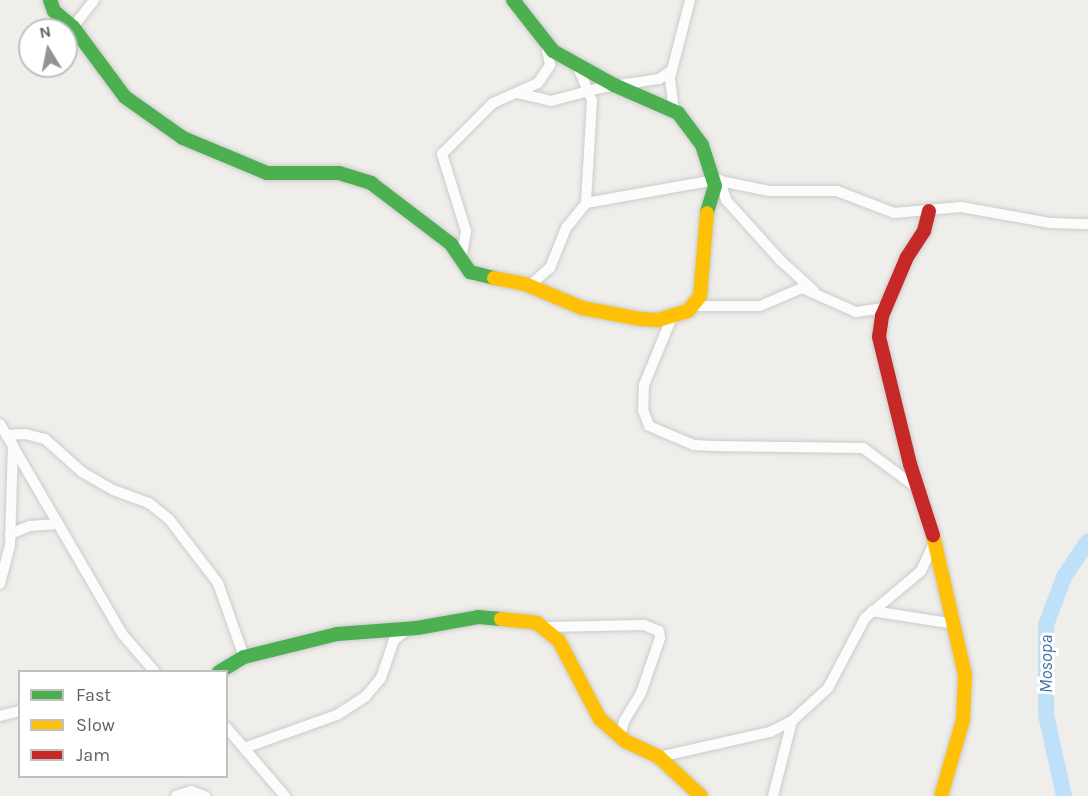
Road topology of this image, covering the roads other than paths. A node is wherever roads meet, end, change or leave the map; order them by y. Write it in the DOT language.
graph roads {
  1 [pos="50,0"];
  2 [pos="94,0"];
  3 [pos="690,0"];
  4 [pos="514,1"];
  5 [pos="62,18"];
  6 [pos="78,21"];
  7 [pos="78,34"];
  8 [pos="546,45"];
  9 [pos="577,65"];
  10 [pos="671,71"];
  11 [pos="614,85"];
  12 [pos="588,90"];
  13 [pos="517,93"];
  14 [pos="674,111"];
  15 [pos="717,180"];
  16 [pos="586,203"];
  17 [pos="929,211"];
  18 [pos="1088,224"];
  19 [pos="461,260"];
  20 [pos="529,286"];
  21 [pos="818,294"];
  22 [pos="695,306"];
  23 [pos="885,309"];
  24 [pos="672,317"];
  25 [pos="0,424"];
  26 [pos="7,435"];
  27 [pos="13,445"];
  28 [pos="918,488"];
  29 [pos="58,524"];
  30 [pos="10,534"];
  31 [pos="935,541"];
  32 [pos="0,584"];
  33 [pos="872,611"];
  34 [pos="955,624"];
  35 [pos="546,627"];
  36 [pos="410,628"];
  37 [pos="244,657"];
  38 [pos="153,670"];
  39 [pos="222,670"];
  40 [pos="18,712"];
  41 [pos="0,716"];
  42 [pos="792,721"];
  43 [pos="228,729"];
  44 [pos="620,738"];
  45 [pos="247,747"];
  46 [pos="659,757"];
  47 [pos="176,796"];
  48 [pos="205,796"];
  49 [pos="285,796"];
  50 [pos="701,796"];
  51 [pos="773,796"];
  52 [pos="941,796"];
  1 -- 5 [label="street"];
  2 -- 6 [label="street"];
  3 -- 10 [label="street"];
  4 -- 8 [label="street"];
  7 -- 19 [label="street"];
  8 -- 9 [label="street"];
  8 -- 13 [label="street"];
  9 -- 11 [label="street"];
  9 -- 12 [label="street"];
  10 -- 11 [label="street"];
  10 -- 14 [label="street"];
  11 -- 12 [label="street"];
  11 -- 14 [label="street"];
  12 -- 13 [label="street"];
  12 -- 16 [label="street"];
  13 -- 19 [label="street"];
  14 -- 15 [label="street"];
  15 -- 16 [label="street"];
  15 -- 17 [label="street"];
  15 -- 21 [label="street"];
  15 -- 22 [label="street"];
  16 -- 20 [label="street"];
  17 -- 18 [label="street"];
  17 -- 23 [label="street"];
  19 -- 20 [label="street"];
  20 -- 24 [label="street"];
  21 -- 22 [label="street"];
  21 -- 23 [label="street"];
  22 -- 24 [label="street"];
  23 -- 28 [label="street"];
  24 -- 28 [label="street"];
  25 -- 26 [label="street"];
  26 -- 27 [label="street"];
  26 -- 37 [label="street"];
  27 -- 29 [label="street"];
  27 -- 30 [label="street"];
  28 -- 31 [label="street"];
  29 -- 30 [label="street"];
  29 -- 38 [label="street"];
  30 -- 32 [label="street"];
  31 -- 33 [label="street"];
  31 -- 34 [label="street"];
  33 -- 34 [label="street"];
  33 -- 42 [label="street"];
  34 -- 52 [label="street"];
  35 -- 36 [label="street"];
  35 -- 44 [label="street"];
  35 -- 44 [label="street"];
  36 -- 37 [label="street"];
  36 -- 45 [label="street"];
  37 -- 39 [label="street"];
  40 -- 41 [label="street"];
  42 -- 46 [label="street"];
  42 -- 51 [label="street"];
  43 -- 45 [label="street"];
  44 -- 46 [label="street"];
  45 -- 49 [label="street"];
  46 -- 50 [label="street"];
  47 -- 48 [label="street"];
}
